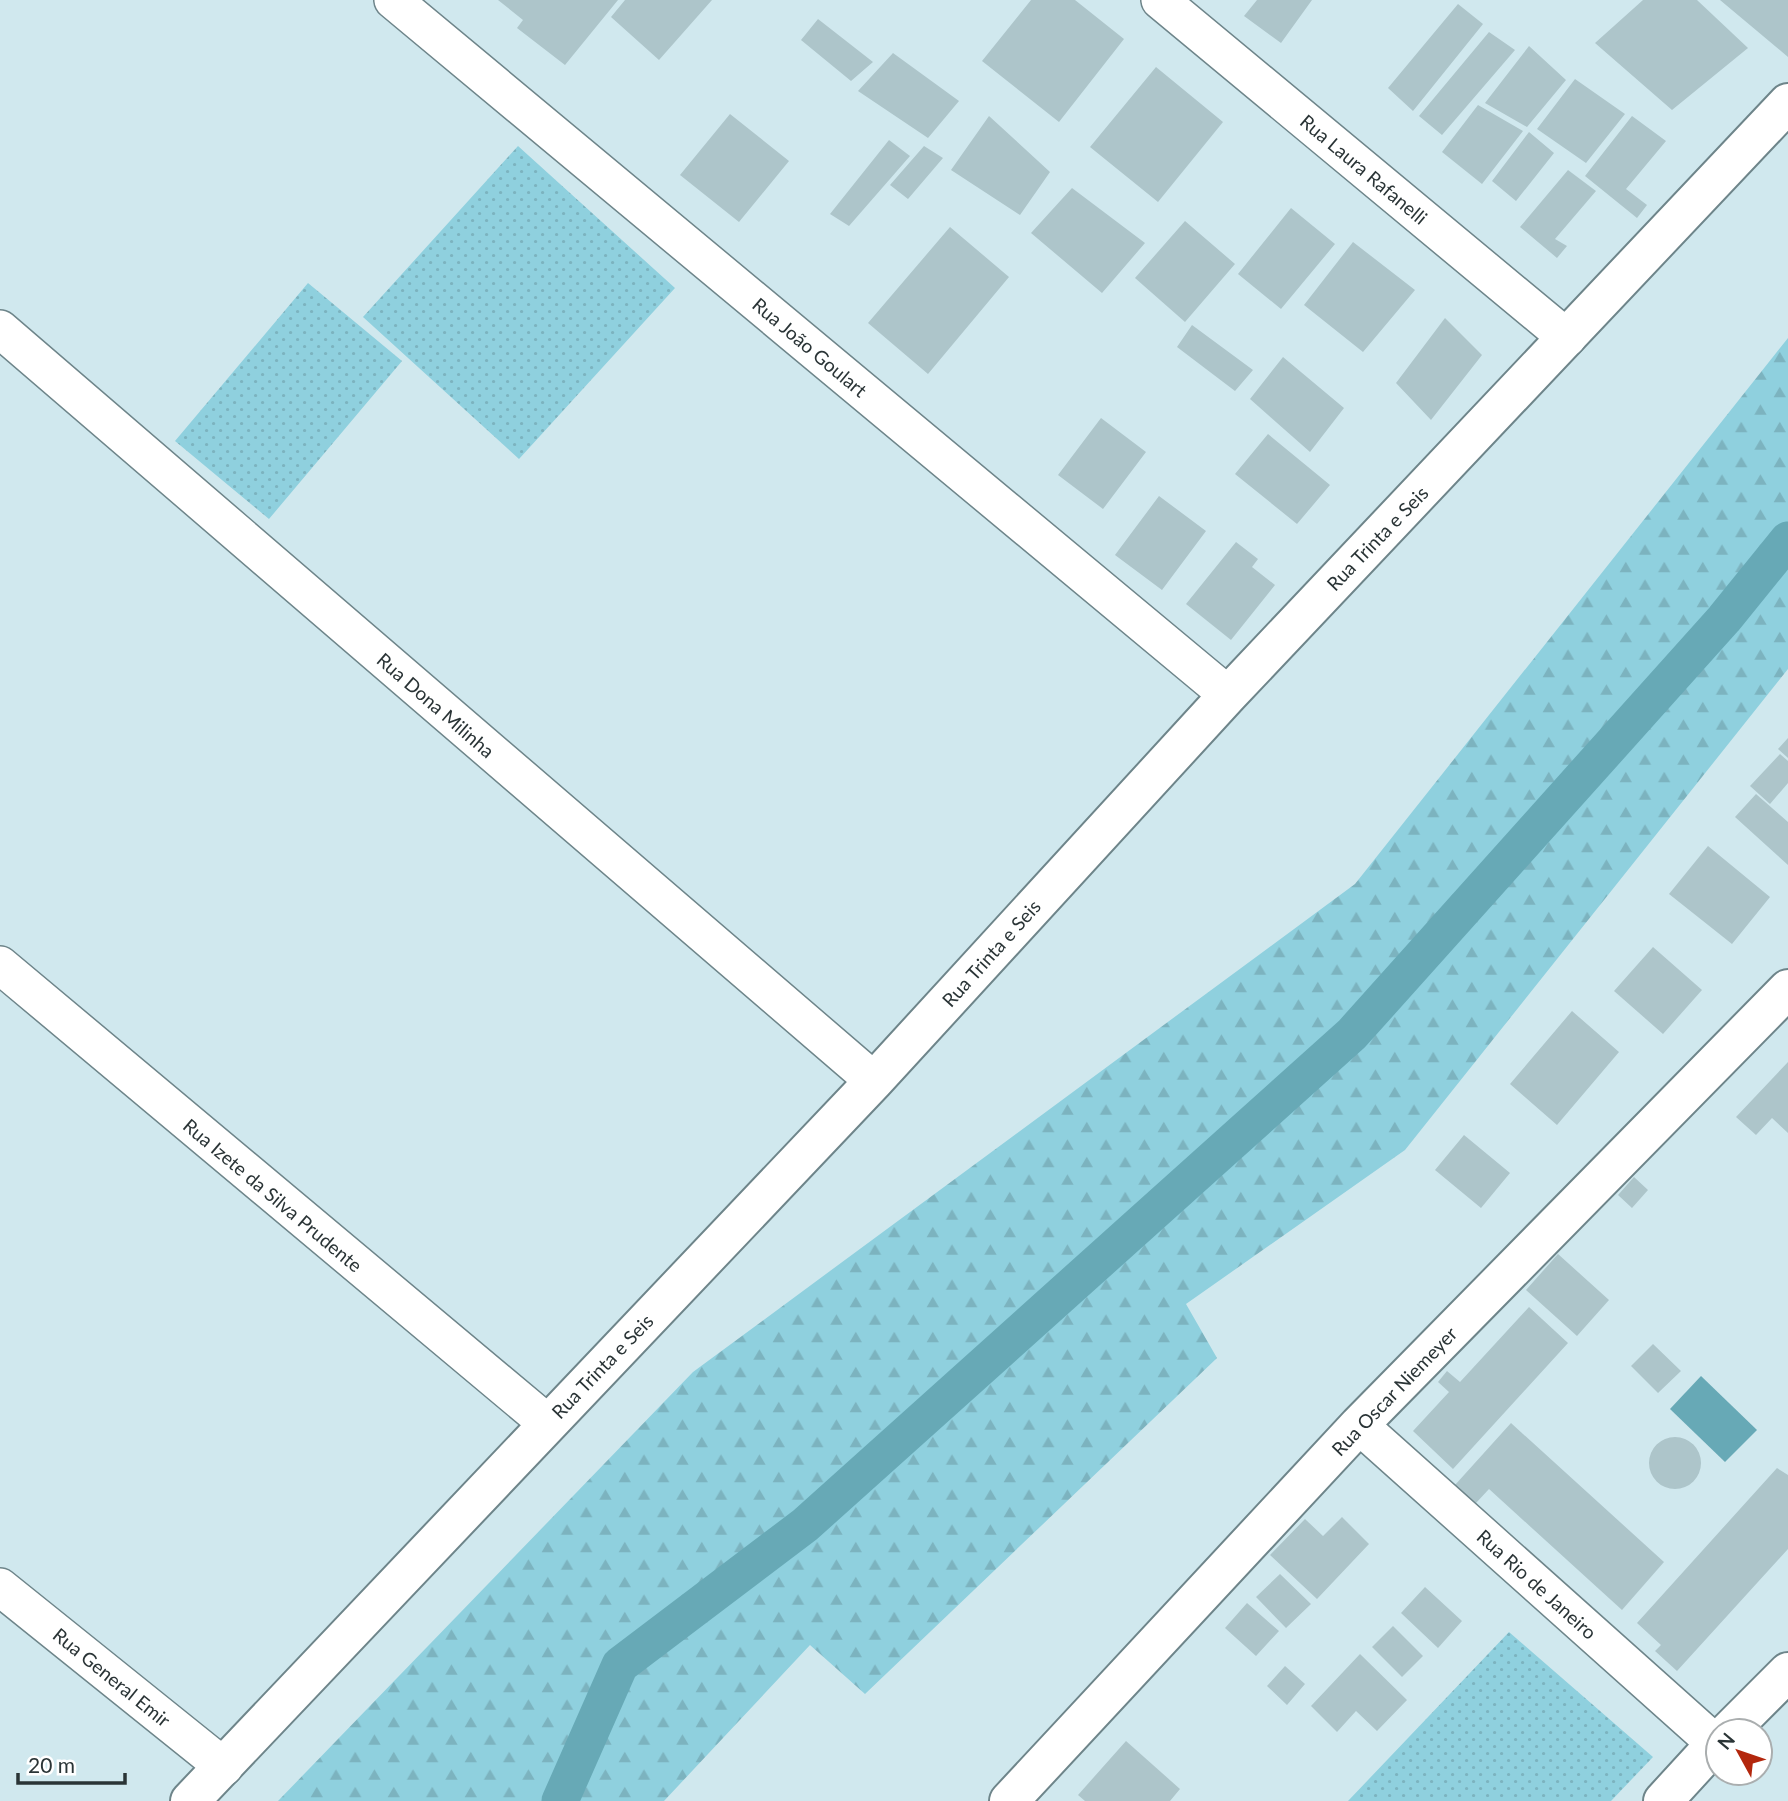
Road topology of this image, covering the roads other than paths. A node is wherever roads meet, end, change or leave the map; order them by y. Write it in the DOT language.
graph roads {
  1 [pos="393,0"];
  2 [pos="1160,0"];
  3 [pos="1788,103"];
  4 [pos="0,329"];
  5 [pos="1567,338"];
  6 [pos="1228,695"];
  7 [pos="0,965"];
  8 [pos="1788,989"];
  9 [pos="874,1082"];
  10 [pos="547,1423"];
  11 [pos="1359,1425"];
  12 [pos="0,1587"];
  13 [pos="1788,1672"];
  14 [pos="1743,1717"];
  15 [pos="1704,1724"];
  16 [pos="1704,1757"];
  17 [pos="224,1767"];
  18 [pos="190,1801"];
  19 [pos="1009,1801"];
  20 [pos="1663,1801"];
  1 -- 6 [label="street, Rua João Goulart"];
  2 -- 5 [label="street, Rua Laura Rafanelli"];
  3 -- 5 [label="street, Rua Trinta e Seis"];
  4 -- 9 [label="street, Rua Dona Milinha"];
  5 -- 6 [label="street, Rua Trinta e Seis"];
  6 -- 9 [label="street, Rua Trinta e Seis"];
  7 -- 10 [label="street, Rua Izete da Silva Prudente"];
  8 -- 11 [label="street, Rua Oscar Niemeyer"];
  9 -- 10 [label="street, Rua Trinta e Seis"];
  10 -- 17 [label="street, Rua Trinta e Seis"];
  11 -- 15 [label="street, Rua Rio de Janeiro"];
  11 -- 19 [label="street, Rua Oscar Niemeyer"];
  12 -- 17 [label="street, Rua General Emir"];
  13 -- 14 [label="street"];
  16 -- 20 [label="street"];
  17 -- 18 [label="street, Rua Trinta e Seis"];
}
